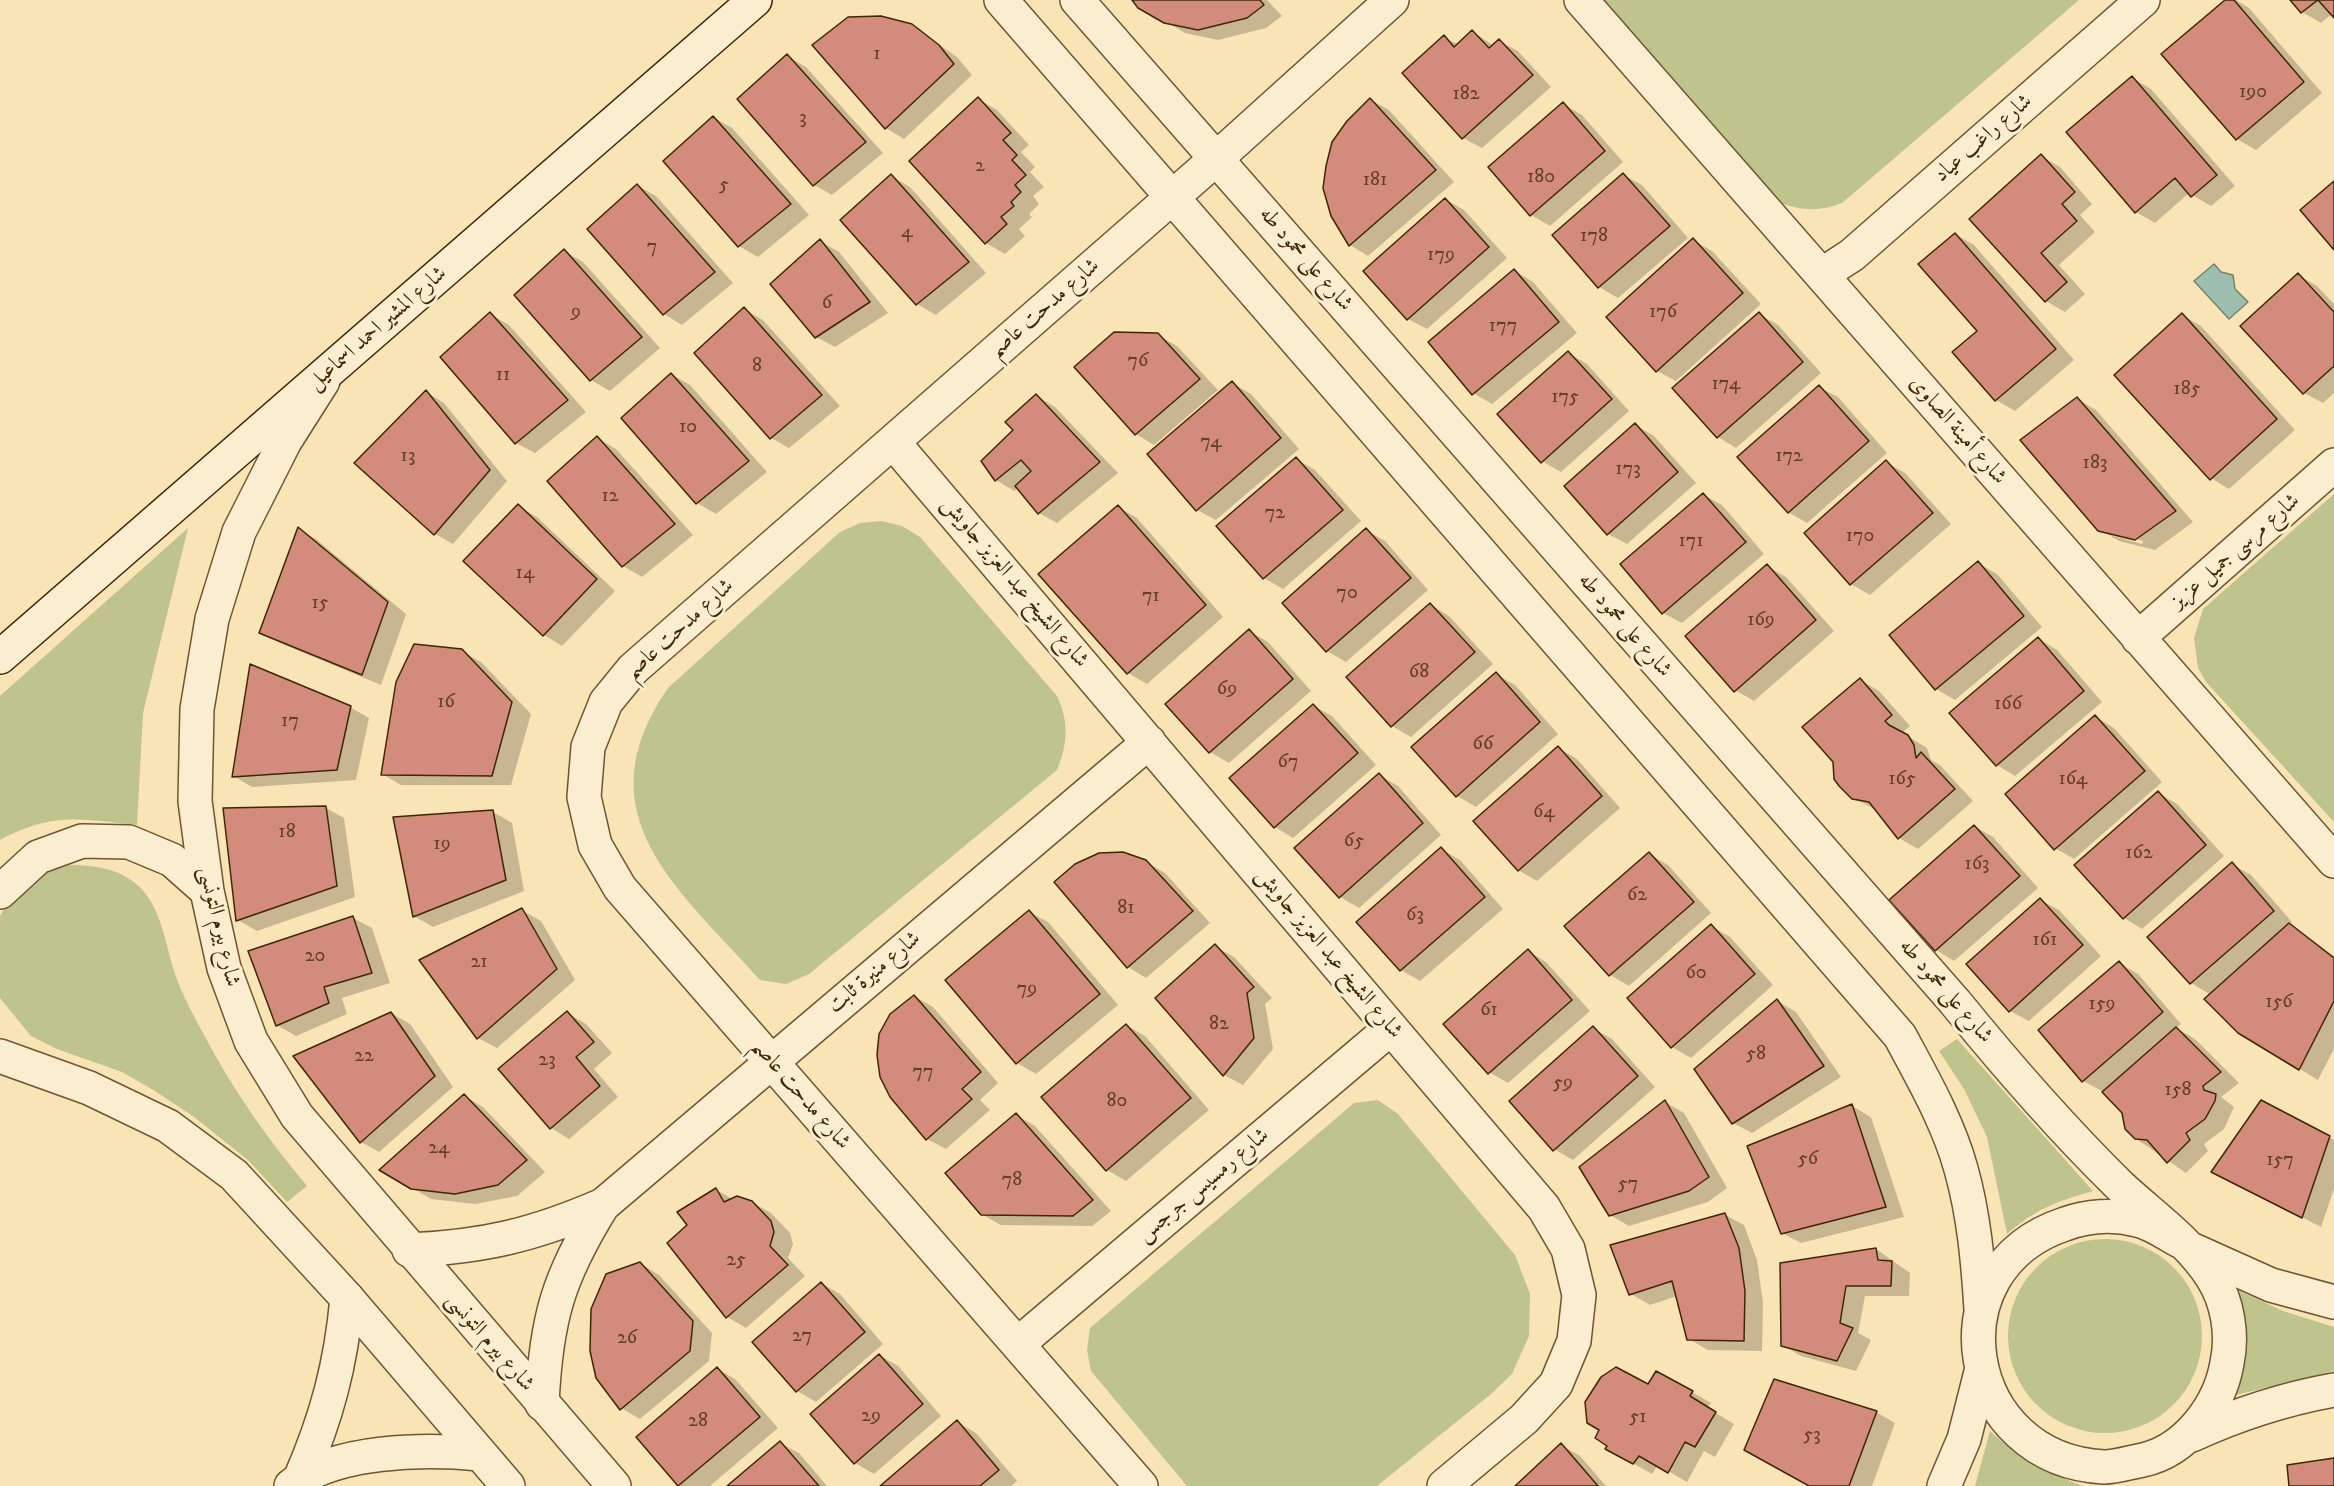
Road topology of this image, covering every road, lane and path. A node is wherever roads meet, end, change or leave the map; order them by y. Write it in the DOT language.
graph roads {
  1 [pos="755,0"];
  2 [pos="1001,0"];
  3 [pos="1077,0"];
  4 [pos="1392,0"];
  5 [pos="1581,0"];
  6 [pos="2143,0"];
  7 [pos="1217,158"];
  8 [pos="1172,197"];
  9 [pos="1823,274"];
  10 [pos="328,372"];
  11 [pos="893,442"];
  12 [pos="2334,465"];
  13 [pos="2139,638"];
  14 [pos="0,657"];
  15 [pos="1149,742"];
  16 [pos="2334,861"];
  17 [pos="207,891"];
  18 [pos="0,892"];
  19 [pos="1391,1028"];
  20 [pos="3,1052"];
  21 [pos="771,1061"];
  22 [pos="603,1205"];
  23 [pos="2186,1246"];
  24 [pos="409,1250"];
  25 [pos="347,1298"];
  26 [pos="2334,1302"];
  27 [pos="1981,1311"];
  28 [pos="1018,1344"];
  29 [pos="1981,1372"];
  30 [pos="2334,1390"];
  31 [pos="542,1404"];
  32 [pos="2182,1440"];
  33 [pos="480,1454"];
  34 [pos="2148,1459"];
  35 [pos="296,1482"];
  36 [pos="508,1486"];
  37 [pos="614,1486"];
  38 [pos="1141,1486"];
  39 [pos="1444,1486"];
  40 [pos="1944,1486"];
  41 [pos="2109,1486"];
  1 -- 10 [label="street, شارع المشير احمد اسماعيل"];
  2 -- 8 [label="street"];
  3 -- 7 [label="street, شارع على محمود طه"];
  4 -- 7 [label="street, شارع مدحت عاصم"];
  5 -- 9 [label="street, شارع أمينة الصاوى"];
  6 -- 9 [label="street, شارع راغب عياد"];
  7 -- 8 [label="street, شارع مدحت عاصم"];
  7 -- 23 [label="street, شارع على محمود طه"];
  8 -- 11 [label="street, شارع مدحت عاصم"];
  8 -- 27 [label="street"];
  9 -- 13 [label="street, شارع أمينة الصاوى"];
  10 -- 14 [label="street, شارع المشير احمد اسماعيل"];
  10 -- 17 [label="street, شارع بيرم التونسى"];
  11 -- 15 [label="street, شارع الشيخ عبد العزيز جاويش"];
  11 -- 21 [label="street, شارع مدحت عاصم"];
  12 -- 13 [label="street, شارع مرسى جميل عزيز"];
  13 -- 16 [label="street, شارع أمينة الصاوى"];
  15 -- 19 [label="street, شارع الشيخ عبد العزيز جاويش"];
  15 -- 21 [label="street, شارع منيرة ثابت"];
  17 -- 18 [label="street"];
  17 -- 24 [label="street, شارع بيرم التونسى"];
  19 -- 28 [label="street, شارع رمسيس جرجس"];
  19 -- 39 [label="street, شارع الشيخ عبد العزيز جاويش"];
  20 -- 25 [label="street"];
  21 -- 22 [label="street, شارع منيرة ثابت"];
  21 -- 28 [label="street, شارع مدحت عاصم"];
  22 -- 24 [label="street, شارع منيرة ثابت"];
  22 -- 31 [label="street, شارع منيرة ثابت"];
  23 -- 26 [label="street"];
  23 -- 27 [label="street"];
  23 -- 32 [label="street"];
  24 -- 31 [label="street, شارع بيرم التونسى"];
  25 -- 33 [label="street"];
  25 -- 35 [label="street"];
  27 -- 29 [label="street"];
  28 -- 38 [label="street, شارع مدحت عاصم"];
  29 -- 34 [label="street"];
  29 -- 40 [label="street"];
  30 -- 32 [label="street"];
  31 -- 37 [label="street, شارع بيرم التونسى"];
  32 -- 34 [label="street"];
  33 -- 35 [label="street"];
  33 -- 36 [label="street"];
  34 -- 41 [label="street"];
}
